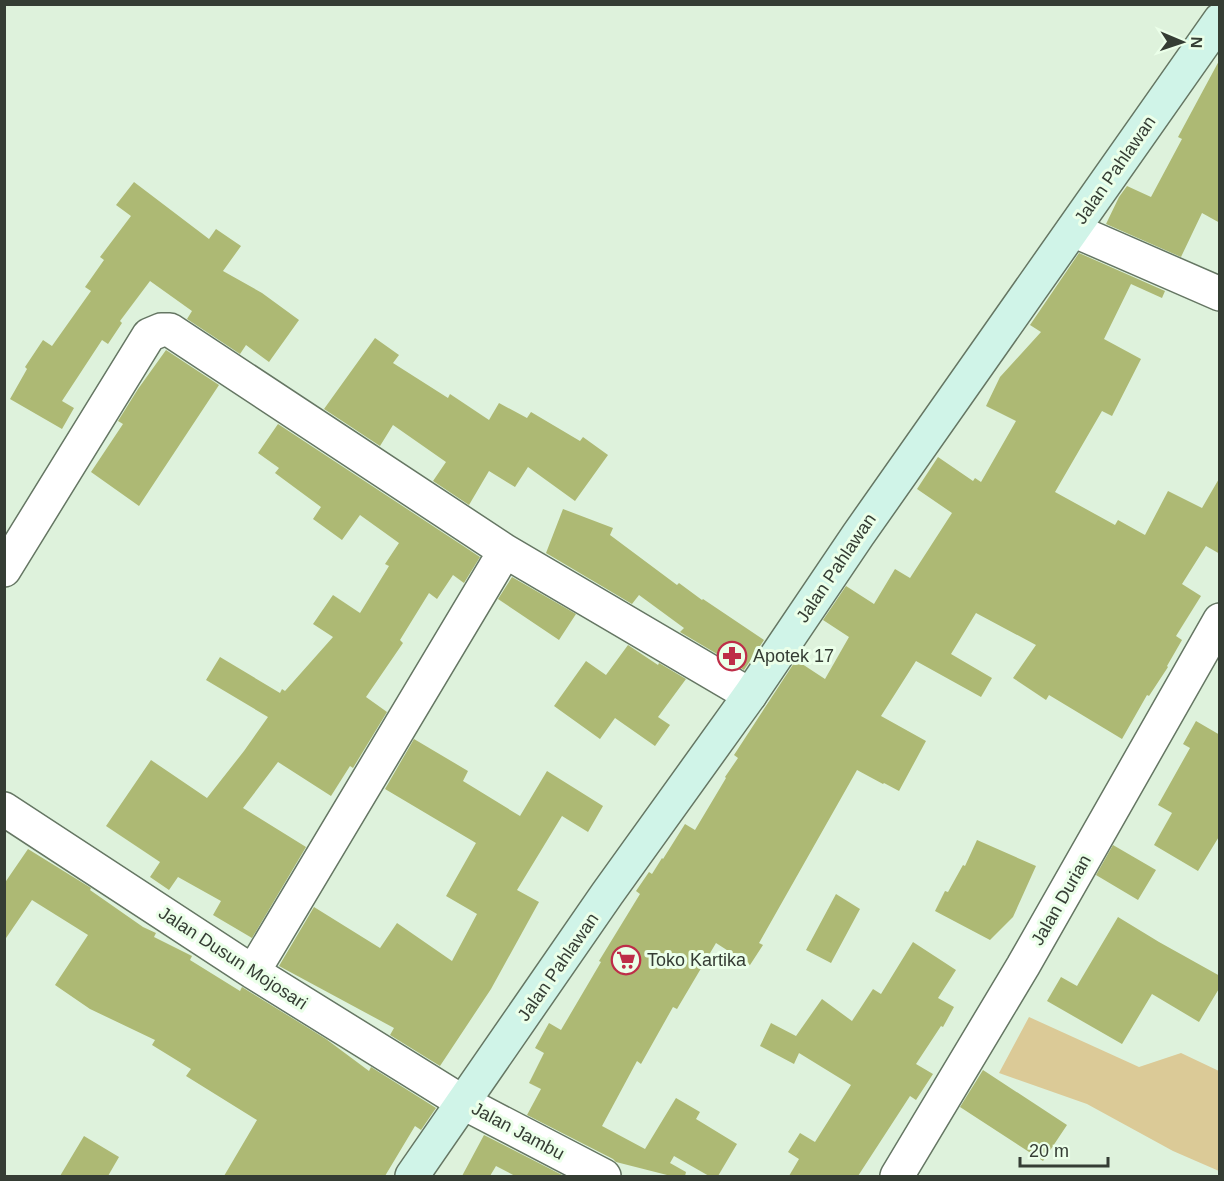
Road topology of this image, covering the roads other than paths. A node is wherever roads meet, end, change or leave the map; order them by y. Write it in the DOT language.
graph roads {
  1 [pos="1220,20"];
  2 [pos="1073,230"];
  3 [pos="1220,294"];
  4 [pos="505,551"];
  5 [pos="4,570"];
  6 [pos="1220,620"];
  7 [pos="750,695"];
  8 [pos="4,809"];
  9 [pos="253,972"];
  10 [pos="464,1103"];
  11 [pos="412,1176"];
  12 [pos="604,1176"];
  13 [pos="897,1176"];
  1 -- 2 [label="main road, Jalan Pahlawan"];
  2 -- 3 [label="street"];
  2 -- 7 [label="main road, Jalan Pahlawan"];
  4 -- 5 [label="street"];
  4 -- 7 [label="street"];
  4 -- 9 [label="street"];
  6 -- 13 [label="street, Jalan Durian"];
  7 -- 10 [label="main road, Jalan Pahlawan"];
  8 -- 9 [label="street, Jalan Dusun Mojosari"];
  9 -- 10 [label="street, Jalan Dusun Mojosari"];
  10 -- 11 [label="main road, Jalan Pahlawan"];
  10 -- 12 [label="street, Jalan Jambu"];
}
